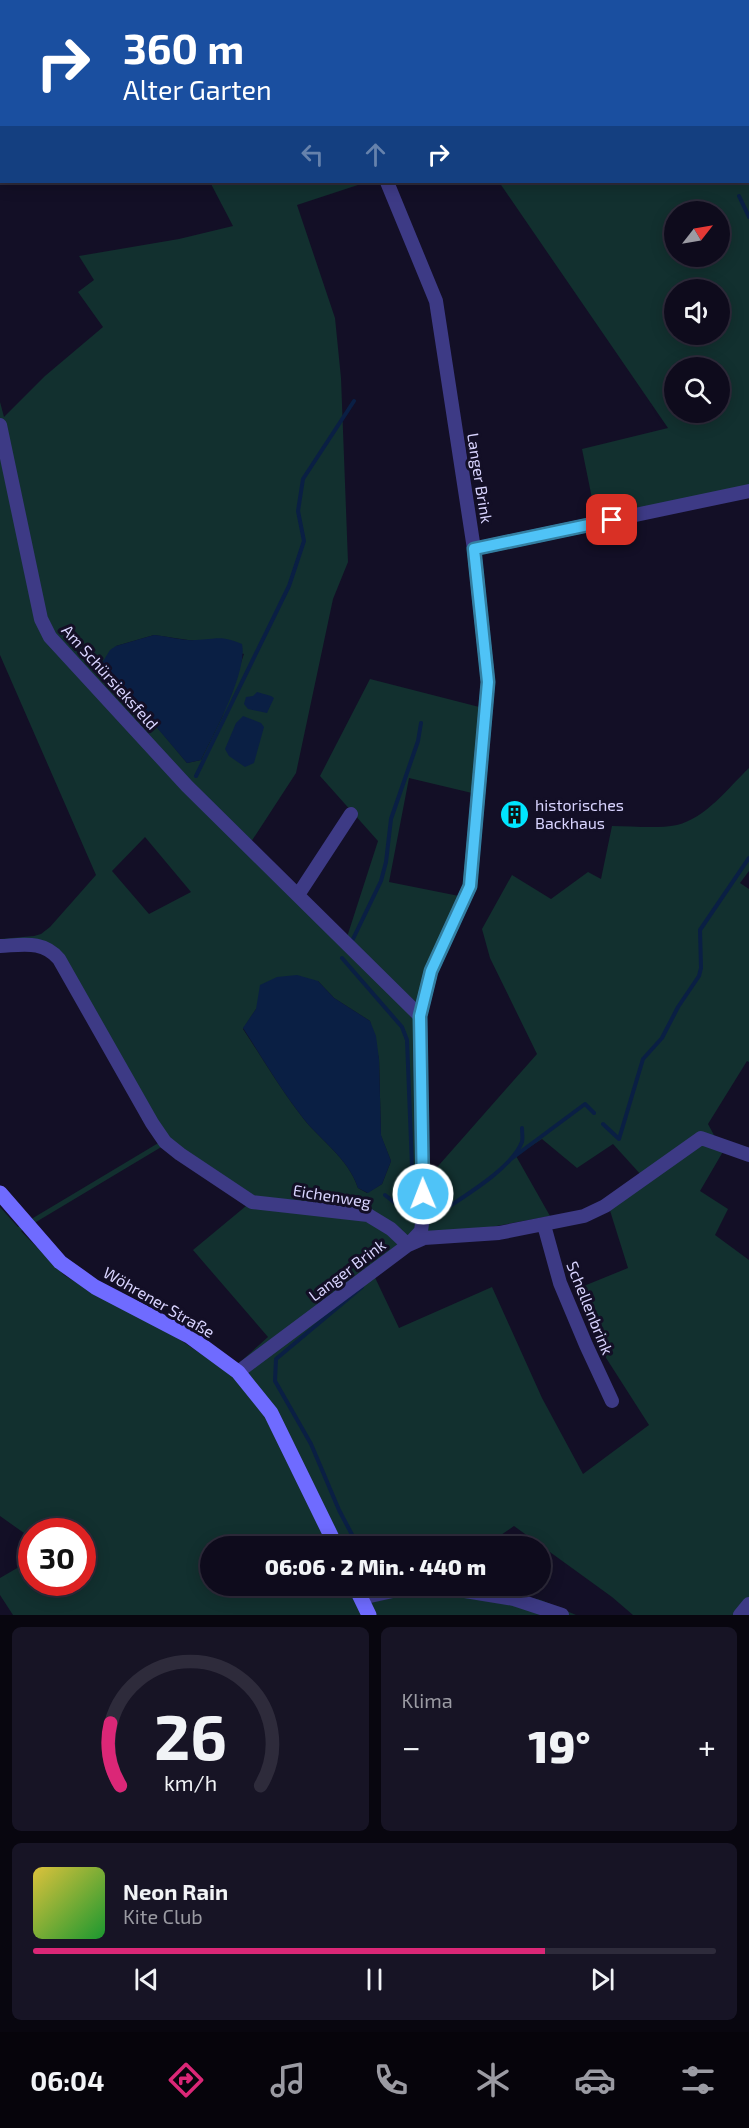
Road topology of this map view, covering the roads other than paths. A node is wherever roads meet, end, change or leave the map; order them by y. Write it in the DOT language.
graph roads {
  1 [pos="387,183"];
  2 [pos="0,425"];
  3 [pos="749,491"];
  4 [pos="474,549"];
  5 [pos="351,814"];
  6 [pos="298,894"];
  7 [pos="0,946"];
  8 [pos="420,1016"];
  9 [pos="749,1155"];
  10 [pos="0,1193"];
  11 [pos="544,1225"];
  12 [pos="408,1245"];
  13 [pos="238,1372"];
  14 [pos="612,1401"];
  15 [pos="331,1536"];
  16 [pos="360,1596"];
  17 [pos="496,1596"];
  18 [pos="749,1604"];
  19 [pos="369,1615"];
  20 [pos="562,1615"];
  21 [pos="740,1615"];
  1 -- 4 [label="street, Langer Brink"];
  2 -- 6 [label="street, Am Schürsieksfeld"];
  3 -- 4 [label="street"];
  4 -- 8 [label="street, Langer Brink"];
  5 -- 6 [label="street"];
  6 -- 8 [label="street, Am Schürsieksfeld"];
  7 -- 12 [label="street, Eichenweg"];
  8 -- 12 [label="street, Langer Brink"];
  9 -- 11 [label="street"];
  10 -- 13 [label="street, Wöhrener Straße"];
  11 -- 12 [label="street"];
  11 -- 14 [label="street, Schellenbrink"];
  12 -- 13 [label="street, Langer Brink"];
  13 -- 15 [label="street, Wöhrener Straße"];
  16 -- 19 [label="street"];
  17 -- 20 [label="street"];
  18 -- 21 [label="street"];
}
